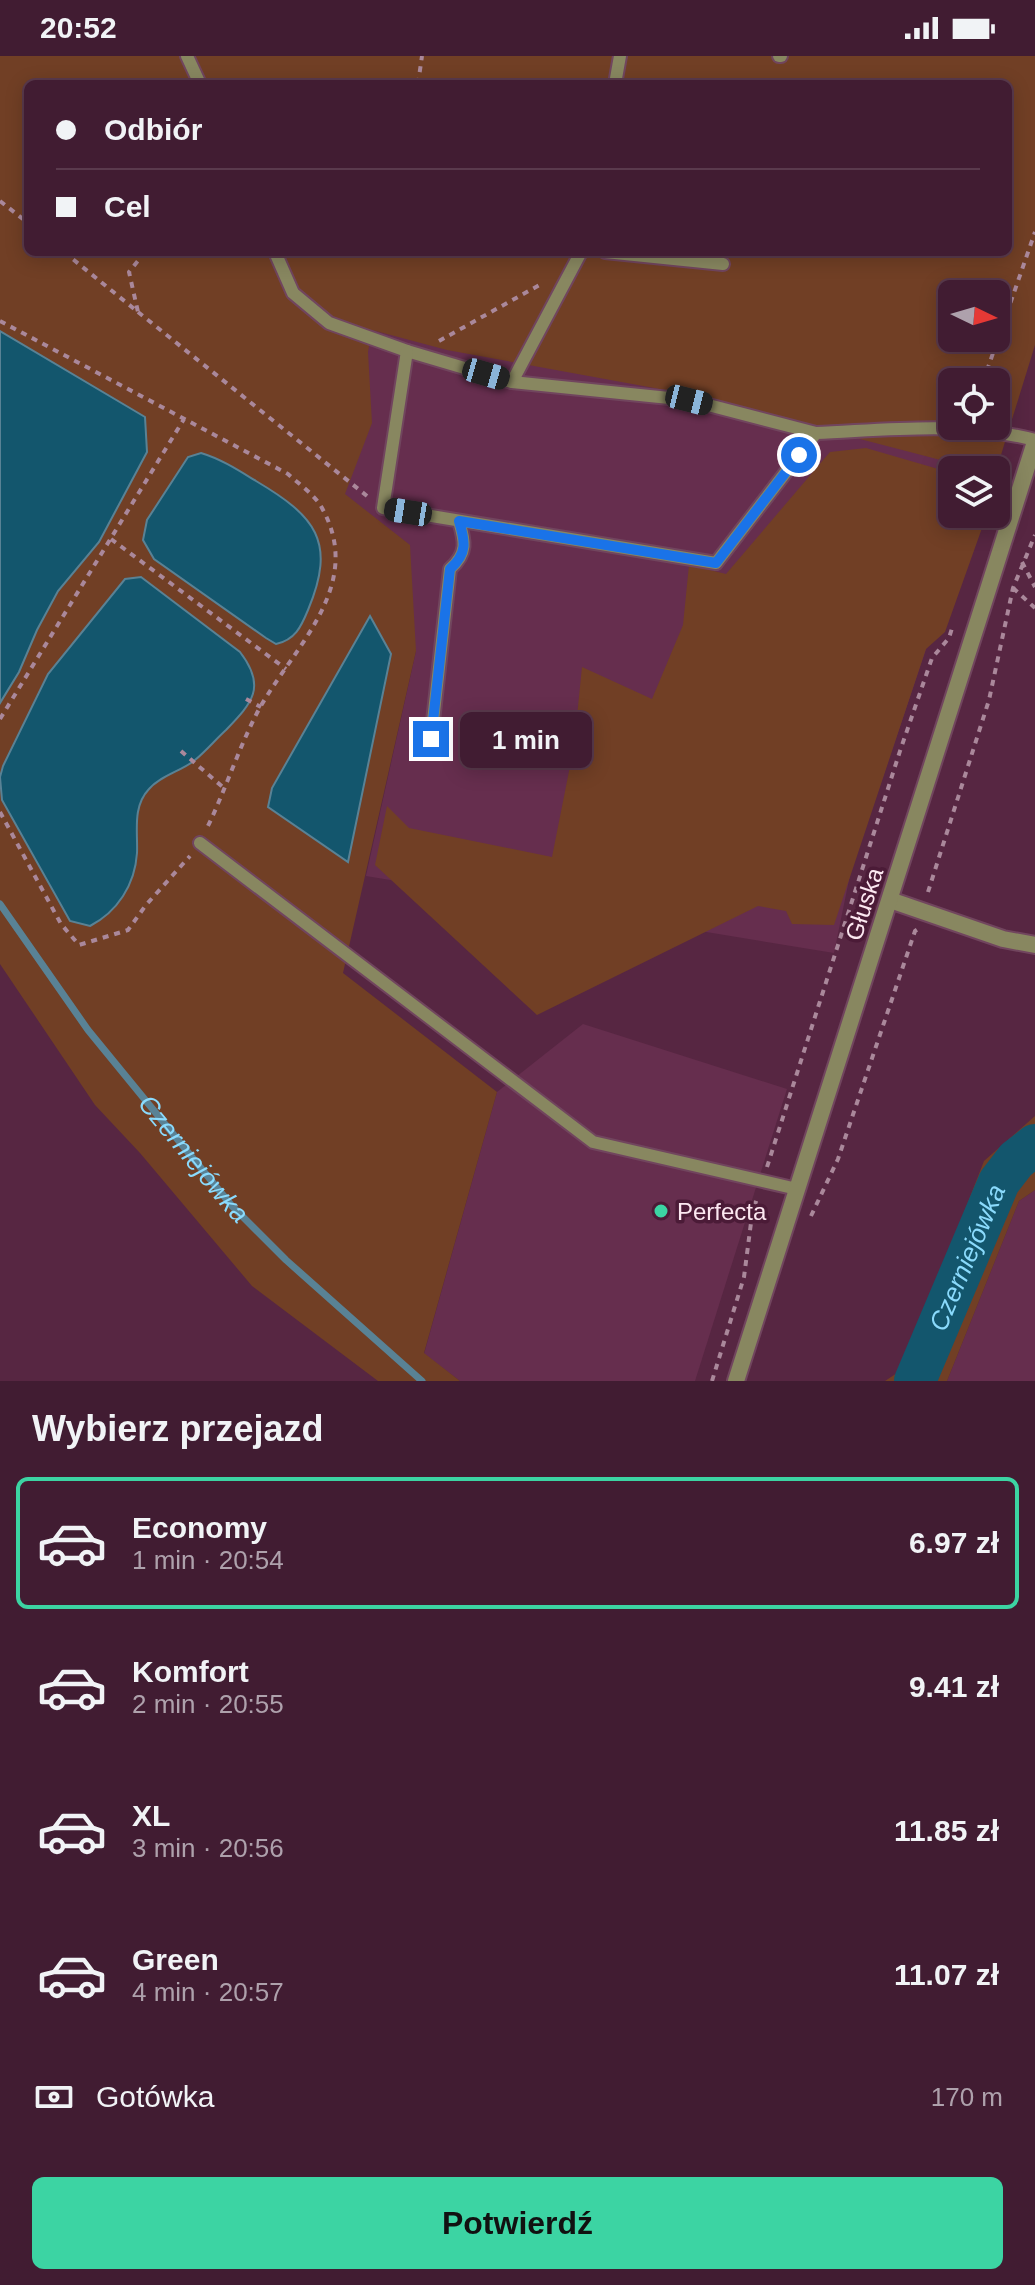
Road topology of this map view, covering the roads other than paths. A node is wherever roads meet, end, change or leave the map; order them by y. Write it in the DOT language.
graph roads {
  1 [pos="187,56"];
  2 [pos="620,56"];
  3 [pos="198,80"];
  4 [pos="616,80"];
  5 [pos="277,256"];
  6 [pos="579,256"];
  7 [pos="644,256"];
  8 [pos="723,264"];
  9 [pos="407,351"];
  10 [pos="512,382"];
  11 [pos="816,433"];
  12 [pos="1035,441"];
  13 [pos="459,521"];
  14 [pos="431,739"];
  15 [pos="200,843"];
  16 [pos="890,900"];
  17 [pos="1035,945"];
  18 [pos="797,1189"];
  19 [pos="738,1375"];
  1 -- 3 [label="lane"];
  2 -- 4 [label="lane"];
  5 -- 9 [label="lane"];
  6 -- 10 [label="lane"];
  7 -- 8 [label="lane"];
  9 -- 10 [label="lane"];
  9 -- 13 [label="lane"];
  10 -- 11 [label="lane"];
  11 -- 12 [label="lane"];
  11 -- 13 [label="lane"];
  12 -- 16 [label="street, Głuska"];
  13 -- 14 [label="lane"];
  15 -- 18 [label="lane"];
  16 -- 17 [label="street"];
  16 -- 18 [label="street, Głuska"];
  18 -- 19 [label="street, Głuska"];
}
